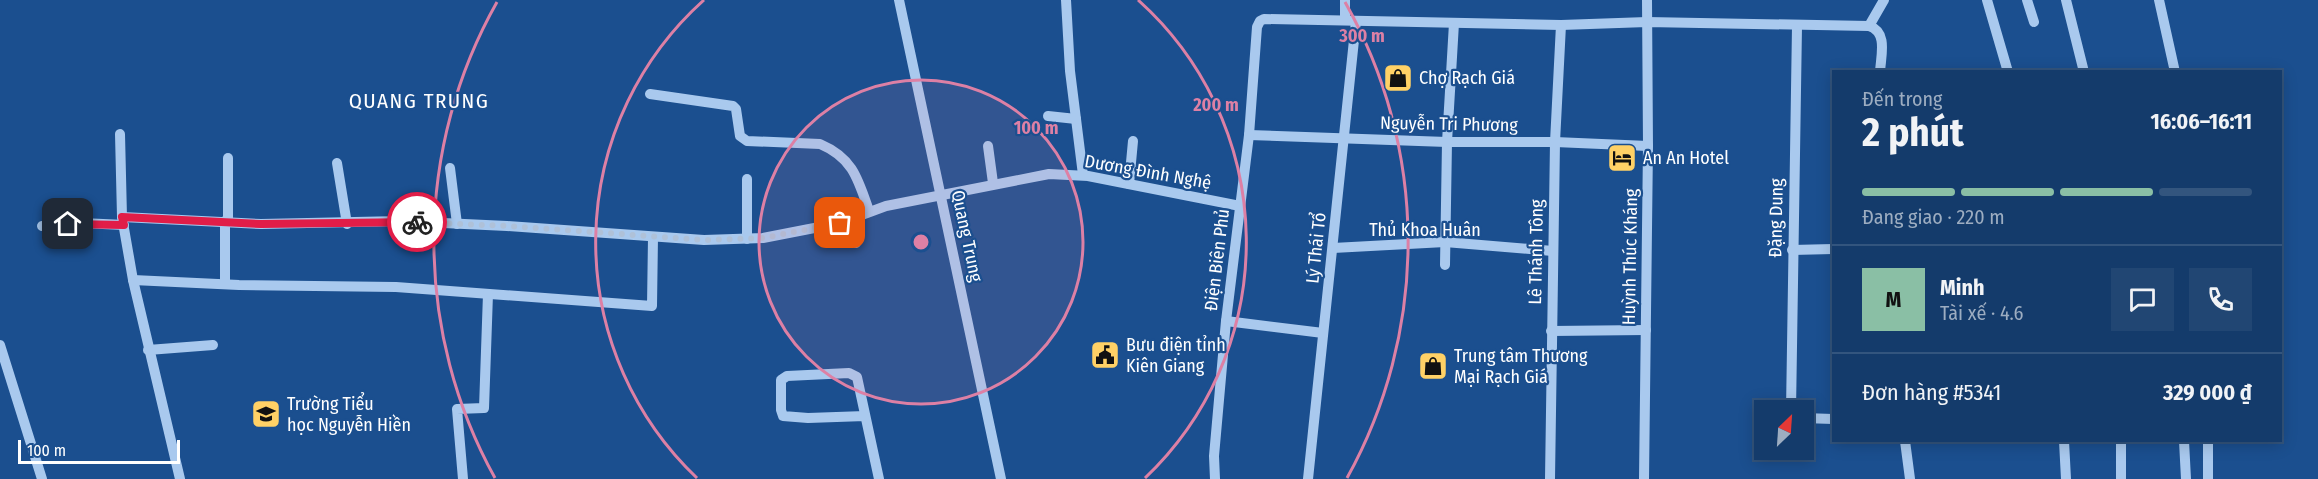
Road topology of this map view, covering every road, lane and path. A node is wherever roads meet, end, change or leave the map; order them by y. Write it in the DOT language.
graph roads {
  1 [pos="899,0"];
  2 [pos="1066,0"];
  3 [pos="1345,0"];
  4 [pos="1884,0"];
  5 [pos="1987,0"];
  6 [pos="2027,0"];
  7 [pos="2066,0"];
  8 [pos="2159,0"];
  9 [pos="1647,5"];
  10 [pos="1350,20"];
  11 [pos="1647,22"];
  12 [pos="2034,22"];
  13 [pos="1454,23"];
  14 [pos="1561,25"];
  15 [pos="1797,26"];
  16 [pos="1869,26"];
  17 [pos="1880,70"];
  18 [pos="2007,70"];
  19 [pos="2084,70"];
  20 [pos="2175,70"];
  21 [pos="650,94"];
  22 [pos="1048,116"];
  23 [pos="1076,119"];
  24 [pos="120,134"];
  25 [pos="1249,135"];
  26 [pos="1343,138"];
  27 [pos="1132,141"];
  28 [pos="1447,142"];
  29 [pos="1555,142"];
  30 [pos="988,146"];
  31 [pos="1648,146"];
  32 [pos="228,158"];
  33 [pos="337,163"];
  34 [pos="450,168"];
  35 [pos="1083,176"];
  36 [pos="747,179"];
  37 [pos="993,183"];
  38 [pos="1129,184"];
  39 [pos="941,193"];
  40 [pos="1240,206"];
  41 [pos="869,211"];
  42 [pos="852,219"];
  43 [pos="123,221"];
  44 [pos="227,221"];
  45 [pos="347,224"];
  46 [pos="457,224"];
  47 [pos="42,226"];
  48 [pos="653,237"];
  49 [pos="747,238"];
  50 [pos="856,243"];
  51 [pos="1446,243"];
  52 [pos="1333,248"];
  53 [pos="1832,249"];
  54 [pos="1792,250"];
  55 [pos="1553,251"];
  56 [pos="1445,265"];
  57 [pos="133,280"];
  58 [pos="225,284"];
  59 [pos="488,294"];
  60 [pos="1226,321"];
  61 [pos="1646,330"];
  62 [pos="1551,331"];
  63 [pos="1323,333"];
  64 [pos="0,345"];
  65 [pos="213,345"];
  66 [pos="148,350"];
  67 [pos="1791,400"];
  68 [pos="865,416"];
  69 [pos="1814,418"];
  70 [pos="1832,419"];
  71 [pos="1905,442"];
  72 [pos="2064,442"];
  73 [pos="2121,442"];
  74 [pos="2184,442"];
  75 [pos="2208,442"];
  76 [pos="42,479"];
  77 [pos="180,479"];
  78 [pos="463,479"];
  79 [pos="879,479"];
  80 [pos="1001,479"];
  81 [pos="1215,479"];
  82 [pos="1308,479"];
  83 [pos="1550,479"];
  84 [pos="1644,479"];
  85 [pos="1910,479"];
  86 [pos="2066,479"];
  87 [pos="2121,479"];
  88 [pos="2186,479"];
  89 [pos="2208,479"];
  1 -- 39 [label="street, Quang Trung"];
  2 -- 23 [label="street"];
  3 -- 10 [label="street, Lý Thái Tổ"];
  4 -- 16 [label="street"];
  5 -- 18 [label="street"];
  6 -- 12 [label="street"];
  7 -- 19 [label="street"];
  8 -- 20 [label="street"];
  9 -- 11 [label="street, Huỳnh Thúc Kháng"];
  10 -- 13 [label="street"];
  10 -- 25 [label="street, Điện Biên Phủ"];
  10 -- 26 [label="street, Lý Thái Tổ"];
  11 -- 14 [label="street"];
  11 -- 15 [label="street"];
  11 -- 31 [label="street, Huỳnh Thúc Kháng"];
  13 -- 14 [label="street"];
  13 -- 28 [label="street"];
  14 -- 29 [label="street, Lê Thánh Tông"];
  15 -- 16 [label="street"];
  15 -- 54 [label="street, Đặng Dung"];
  16 -- 17 [label="street"];
  21 -- 41 [label="street"];
  22 -- 23 [label="street"];
  23 -- 35 [label="street"];
  24 -- 43 [label="street"];
  25 -- 26 [label="street, Nguyễn Tri Phương"];
  25 -- 40 [label="street, Điện Biên Phủ"];
  26 -- 28 [label="street, Nguyễn Tri Phương"];
  26 -- 52 [label="street, Lý Thái Tổ"];
  27 -- 38 [label="street"];
  28 -- 29 [label="street, Nguyễn Tri Phương"];
  28 -- 51 [label="street"];
  29 -- 31 [label="street, Nguyễn Tri Phương"];
  29 -- 55 [label="street, Lê Thánh Tông"];
  30 -- 37 [label="street"];
  31 -- 61 [label="street, Huỳnh Thúc Kháng"];
  32 -- 44 [label="street"];
  33 -- 45 [label="street"];
  34 -- 46 [label="street"];
  35 -- 37 [label="street, Dương Đình Nghệ"];
  35 -- 38 [label="street, Dương Đình Nghệ"];
  36 -- 49 [label="street"];
  37 -- 39 [label="street, Dương Đình Nghệ"];
  38 -- 40 [label="street, Dương Đình Nghệ"];
  39 -- 41 [label="street, Dương Đình Nghệ"];
  39 -- 80 [label="street, Quang Trung"];
  40 -- 60 [label="street, Điện Biên Phủ"];
  41 -- 42 [label="street, Dương Đình Nghệ"];
  42 -- 49 [label="street, Dương Đình Nghệ"];
  42 -- 50 [label="street"];
  43 -- 44 [label="street, Dương Đình Nghệ"];
  43 -- 47 [label="street, Dương Đình Nghệ"];
  43 -- 57 [label="street"];
  44 -- 45 [label="street, Dương Đình Nghệ"];
  44 -- 58 [label="street"];
  45 -- 46 [label="street, Dương Đình Nghệ"];
  46 -- 48 [label="street, Dương Đình Nghệ"];
  48 -- 49 [label="street, Dương Đình Nghệ"];
  48 -- 59 [label="street"];
  51 -- 52 [label="street, Thủ Khoa Huân"];
  51 -- 55 [label="street, Thủ Khoa Huân"];
  51 -- 56 [label="street"];
  52 -- 63 [label="street, Lý Thái Tổ"];
  53 -- 54 [label="street"];
  54 -- 67 [label="street, Đặng Dung"];
  55 -- 62 [label="street, Lê Thánh Tông"];
  57 -- 58 [label="street"];
  57 -- 66 [label="street"];
  58 -- 59 [label="street"];
  59 -- 78 [label="street"];
  60 -- 63 [label="street"];
  60 -- 81 [label="street, Điện Biên Phủ"];
  61 -- 62 [label="street"];
  61 -- 84 [label="street, Huỳnh Thúc Kháng"];
  62 -- 83 [label="street, Lê Thánh Tông"];
  63 -- 82 [label="street, Lý Thái Tổ"];
  64 -- 76 [label="street"];
  65 -- 66 [label="street"];
  66 -- 77 [label="street"];
  68 -- 68 [label="street"];
  68 -- 79 [label="street"];
  69 -- 70 [label="street"];
  71 -- 85 [label="street"];
  72 -- 86 [label="street"];
  73 -- 87 [label="street"];
  74 -- 88 [label="street"];
  75 -- 89 [label="street"];
}
